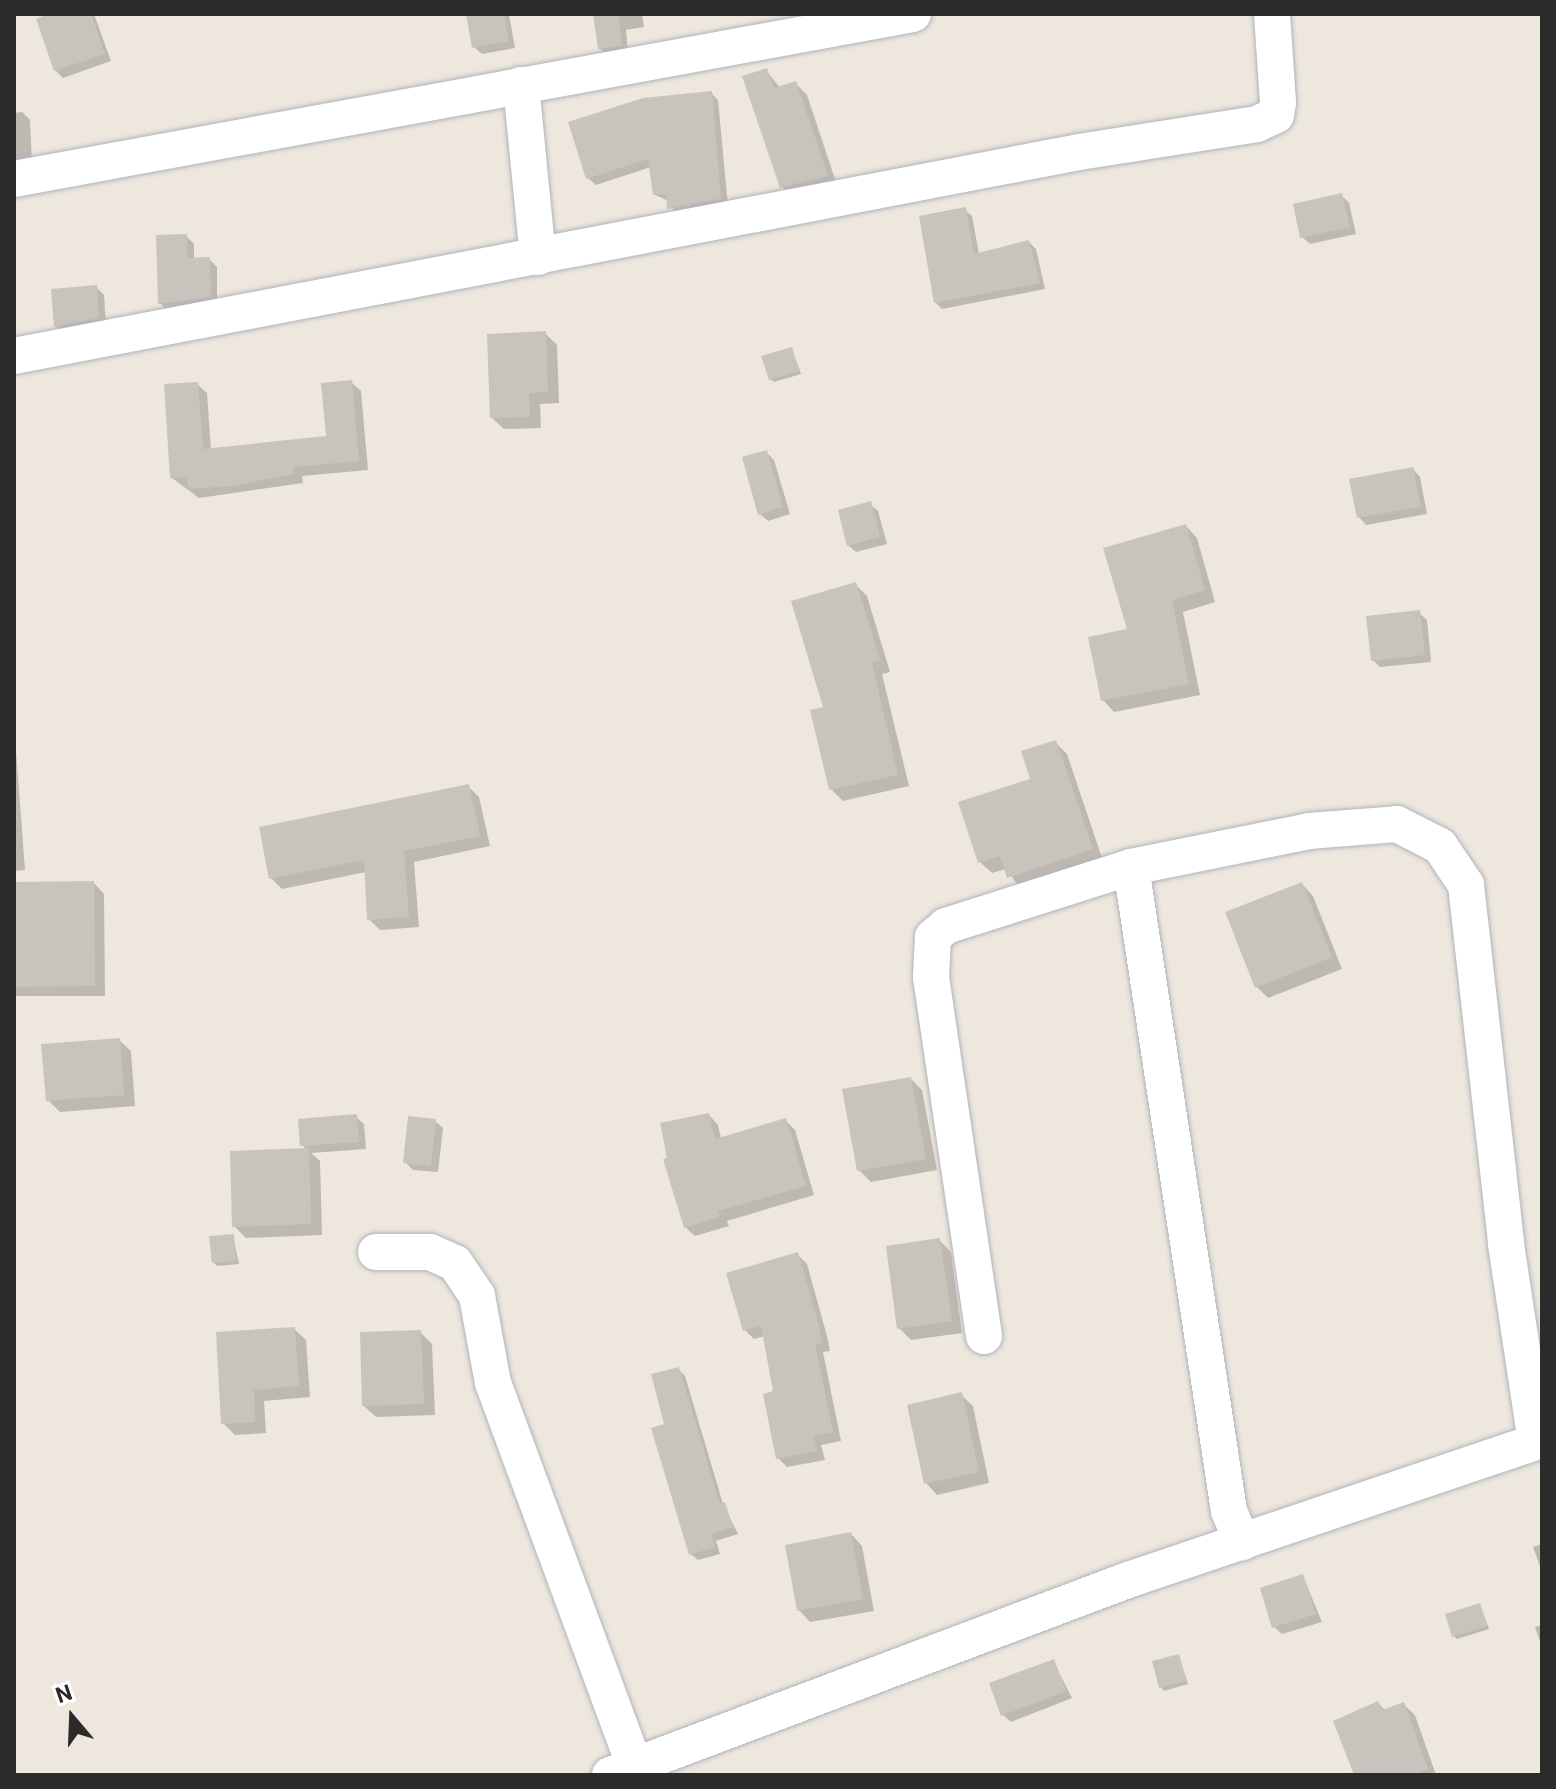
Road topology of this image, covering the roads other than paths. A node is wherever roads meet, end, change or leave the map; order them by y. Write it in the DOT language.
graph roads {
  1 [pos="913,14"];
  2 [pos="1272,14"];
  3 [pos="521,85"];
  4 [pos="14,179"];
  5 [pos="538,257"];
  6 [pos="17,360"];
  7 [pos="1131,867"];
  8 [pos="376,1252"];
  9 [pos="984,1336"];
  10 [pos="1539,1441"];
  11 [pos="1242,1542"];
  12 [pos="623,1770"];
  1 -- 3 [label="street"];
  2 -- 5 [label="street"];
  3 -- 4 [label="street"];
  3 -- 5 [label="street"];
  5 -- 6 [label="street"];
  7 -- 9 [label="street"];
  7 -- 10 [label="street"];
  7 -- 11 [label="street"];
  8 -- 12 [label="street"];
  10 -- 11 [label="street"];
  11 -- 12 [label="street"];
}
